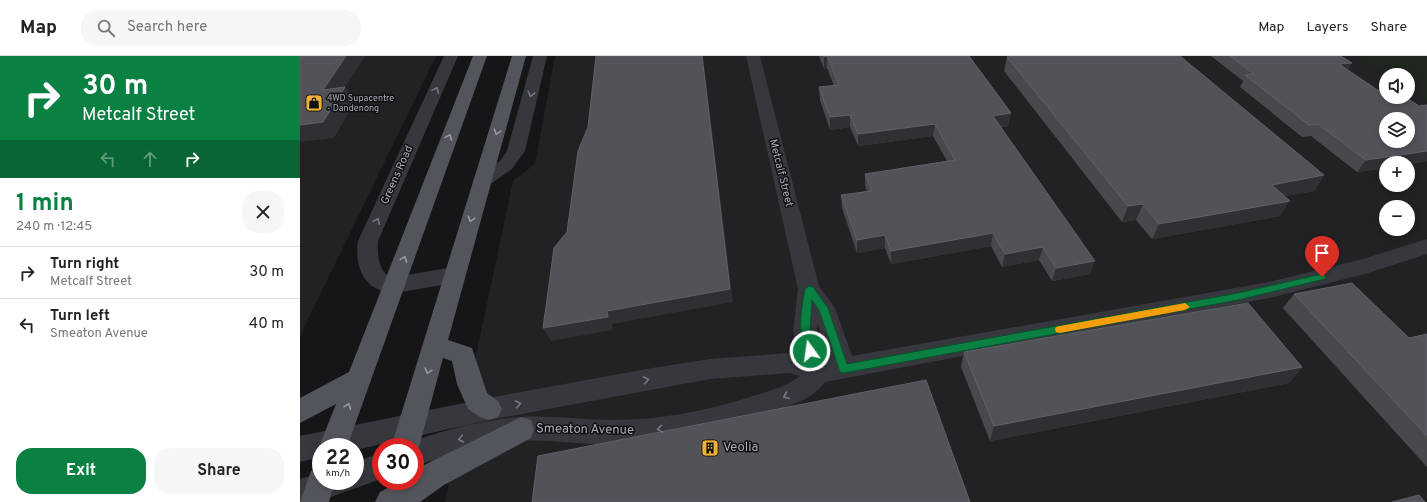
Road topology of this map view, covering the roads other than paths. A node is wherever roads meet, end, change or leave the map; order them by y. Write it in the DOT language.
graph roads {
  1 [pos="452,56"];
  2 [pos="480,56"];
  3 [pos="519,56"];
  4 [pos="540,56"];
  5 [pos="753,56"];
  6 [pos="482,181"];
  7 [pos="1427,246"];
  8 [pos="454,275"];
  9 [pos="395,285"];
  10 [pos="809,289"];
  11 [pos="435,346"];
  12 [pos="844,369"];
  13 [pos="817,373"];
  14 [pos="359,379"];
  15 [pos="488,409"];
  16 [pos="300,411"];
  17 [pos="521,429"];
  18 [pos="408,436"];
  19 [pos="337,438"];
  20 [pos="364,441"];
  21 [pos="312,448"];
  22 [pos="300,450"];
  23 [pos="424,450"];
  24 [pos="393,490"];
  25 [pos="390,502"];
  9 -- 1 [label="street, Greens Road, one-way"];
  9 -- 2 [label="main road, one-way"];
  3 -- 6 [label="main road, one-way"];
  4 -- 6 [label="street, one-way"];
  5 -- 10 [label="street, Metcalf Street"];
  6 -- 8 [label="main road, one-way"];
  7 -- 12 [label="street"];
  8 -- 9 [label="street"];
  8 -- 11 [label="main road"];
  9 -- 14 [label="main road"];
  10 -- 12 [label="street, Metcalf Street"];
  10 -- 13 [label="street, Metcalf Street"];
  11 -- 15 [label="main road"];
  11 -- 18 [label="main road, one-way"];
  12 -- 13 [label="street"];
  15 -- 13 [label="street, one-way"];
  13 -- 17 [label="street, Smeaton Avenue, one-way"];
  14 -- 16 [label="main road"];
  19 -- 14 [label="main road, one-way"];
  15 -- 18 [label="street"];
  17 -- 23 [label="street, Smeaton Avenue, one-way"];
  17 -- 25 [label="main road"];
  18 -- 20 [label="street"];
  21 -- 22 [label="street"];
  24 -- 25 [label="main road"];
}
